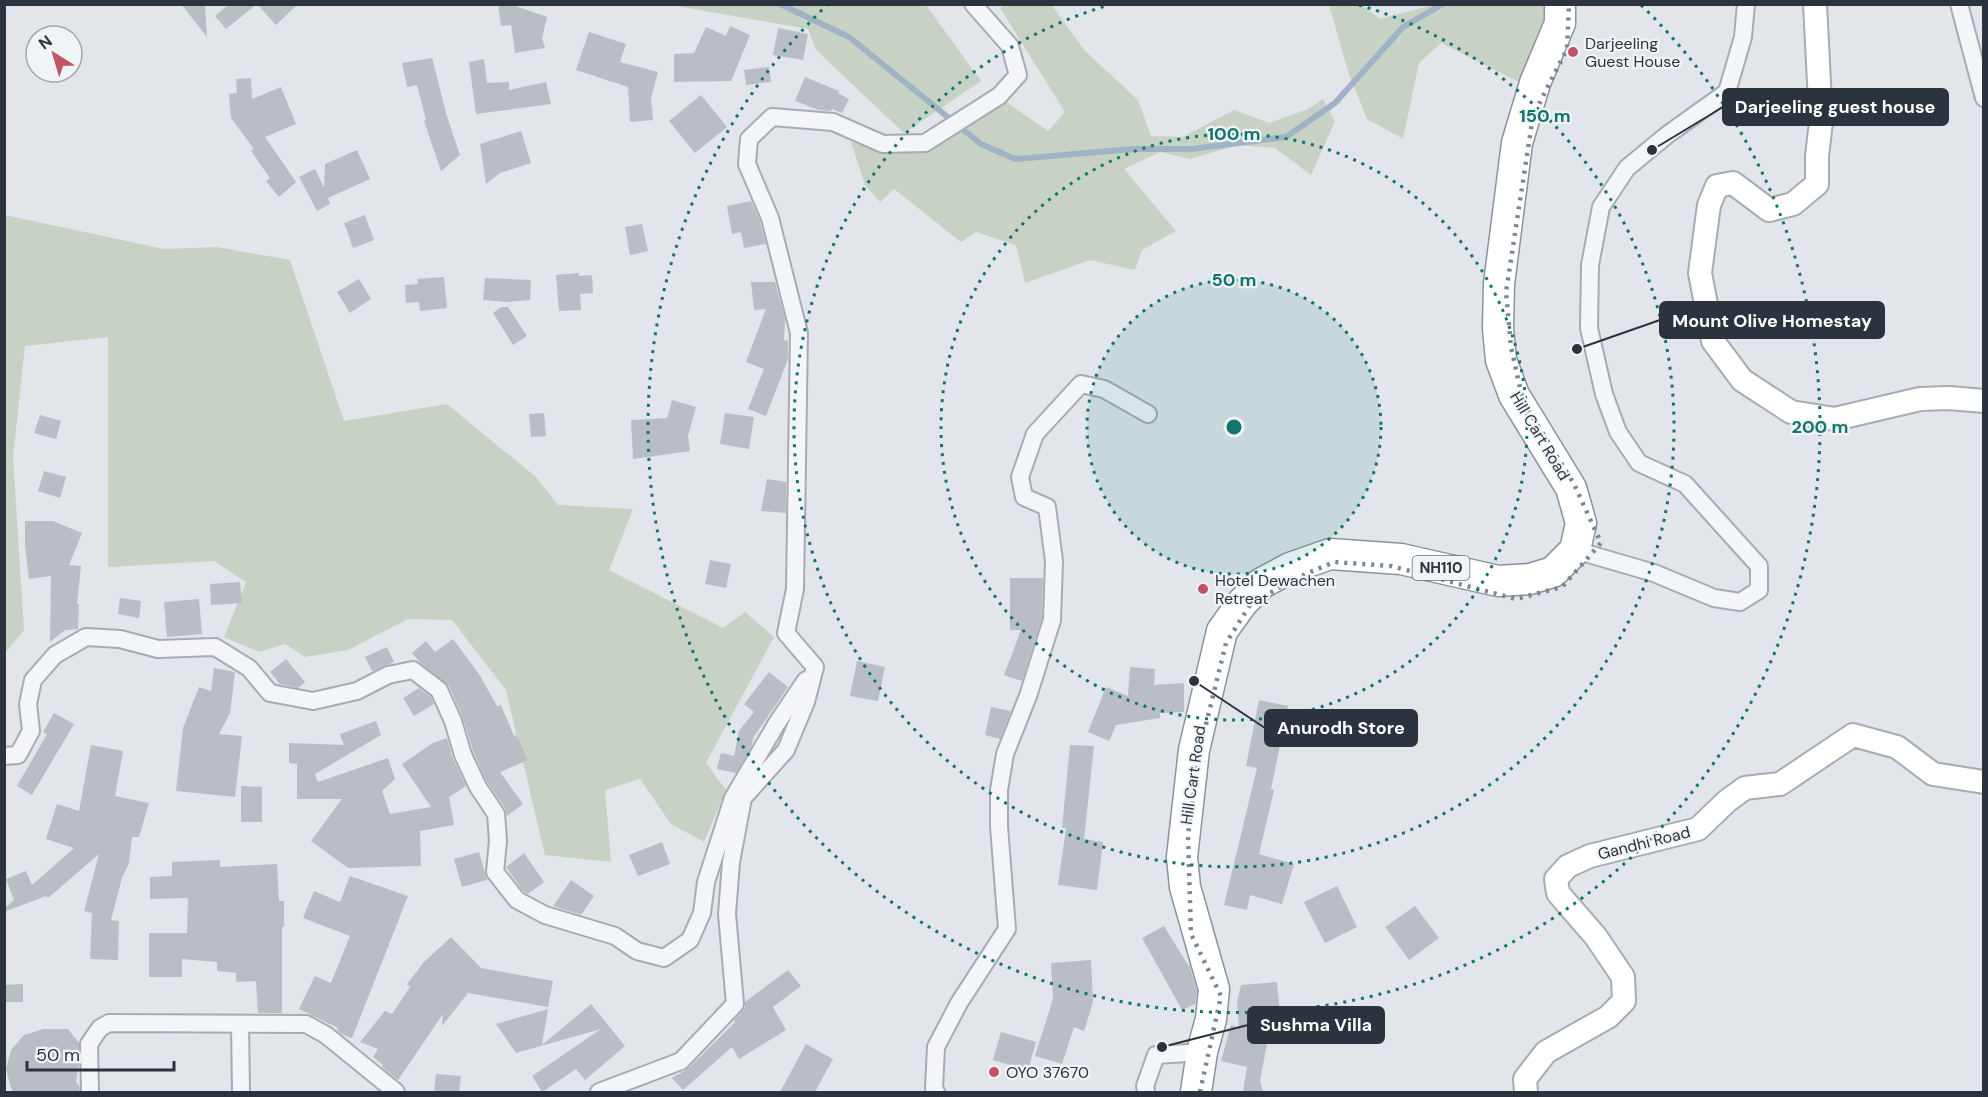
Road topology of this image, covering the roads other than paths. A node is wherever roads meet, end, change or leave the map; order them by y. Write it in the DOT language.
graph roads {
  1 [pos="973,4"];
  2 [pos="1560,4"];
  3 [pos="1746,4"];
  4 [pos="1815,4"];
  5 [pos="1959,4"];
  6 [pos="1983,98"];
  7 [pos="1983,401"];
  8 [pos="1148,414"];
  9 [pos="1575,550"];
  10 [pos="815,667"];
  11 [pos="4,756"];
  12 [pos="1983,782"];
  13 [pos="240,1024"];
  14 [pos="1202,1052"];
  15 [pos="90,1092"];
  16 [pos="241,1092"];
  17 [pos="396,1092"];
  18 [pos="599,1092"];
  19 [pos="936,1092"];
  20 [pos="1146,1092"];
  21 [pos="1196,1092"];
  22 [pos="1526,1092"];
  1 -- 10 [label="street"];
  2 -- 9 [label="highway, Hill Cart Road"];
  3 -- 9 [label="street"];
  4 -- 7 [label="main road"];
  5 -- 6 [label="street"];
  8 -- 19 [label="street"];
  9 -- 14 [label="highway, Hill Cart Road / NH110"];
  10 -- 11 [label="street"];
  10 -- 18 [label="street"];
  12 -- 22 [label="main road, Gandhi Road"];
  13 -- 15 [label="street"];
  13 -- 16 [label="street"];
  13 -- 17 [label="street"];
  14 -- 20 [label="street"];
  14 -- 21 [label="highway, Hill Cart Road / NH110"];
}
